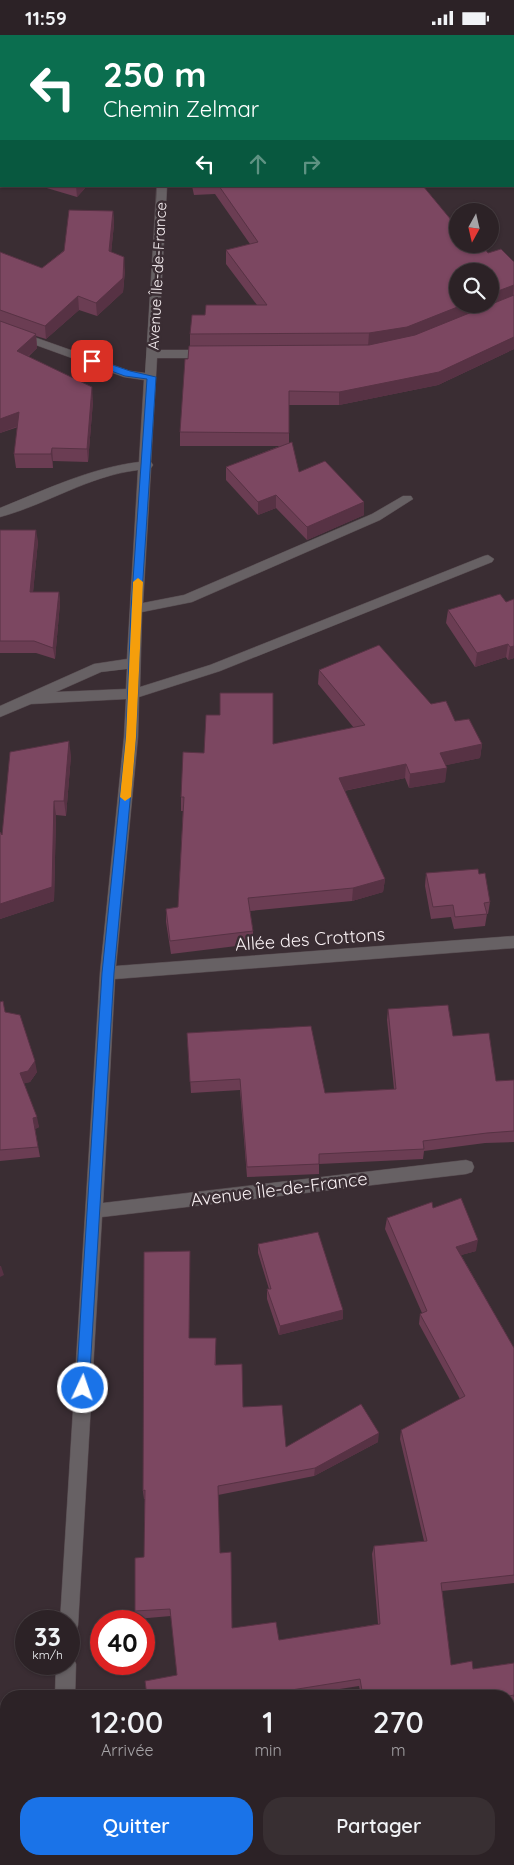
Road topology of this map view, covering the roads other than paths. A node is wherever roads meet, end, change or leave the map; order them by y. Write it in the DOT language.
graph roads {
  1 [pos="162,187"];
  2 [pos="0,328"];
  3 [pos="153,354"];
  4 [pos="221,354"];
  5 [pos="152,377"];
  6 [pos="147,465"];
  7 [pos="407,499"];
  8 [pos="0,513"];
  9 [pos="488,559"];
  10 [pos="136,609"];
  11 [pos="134,663"];
  12 [pos="133,695"];
  13 [pos="28,699"];
  14 [pos="0,712"];
  15 [pos="514,942"];
  16 [pos="108,973"];
  17 [pos="466,1167"];
  18 [pos="93,1211"];
  19 [pos="70,1610"];
  20 [pos="65,1675"];
  21 [pos="64,1690"];
  1 -- 3 [label="street, Avenue Île-de-France"];
  2 -- 5 [label="street"];
  3 -- 4 [label="street"];
  3 -- 5 [label="street, Avenue Île-de-France"];
  5 -- 6 [label="street, Avenue Île-de-France"];
  6 -- 8 [label="street"];
  6 -- 10 [label="street, Avenue Île-de-France"];
  7 -- 10 [label="street"];
  9 -- 12 [label="street"];
  10 -- 11 [label="street, Avenue Île-de-France"];
  11 -- 12 [label="street, Avenue Île-de-France"];
  11 -- 13 [label="street"];
  12 -- 13 [label="street"];
  12 -- 16 [label="street, Avenue Île-de-France"];
  13 -- 14 [label="street"];
  15 -- 16 [label="street, Allée des Crottons"];
  16 -- 18 [label="street, Avenue Île-de-France"];
  17 -- 18 [label="street, Avenue Île-de-France"];
  18 -- 19 [label="street, Avenue Île-de-France"];
  20 -- 21 [label="street"];
}
